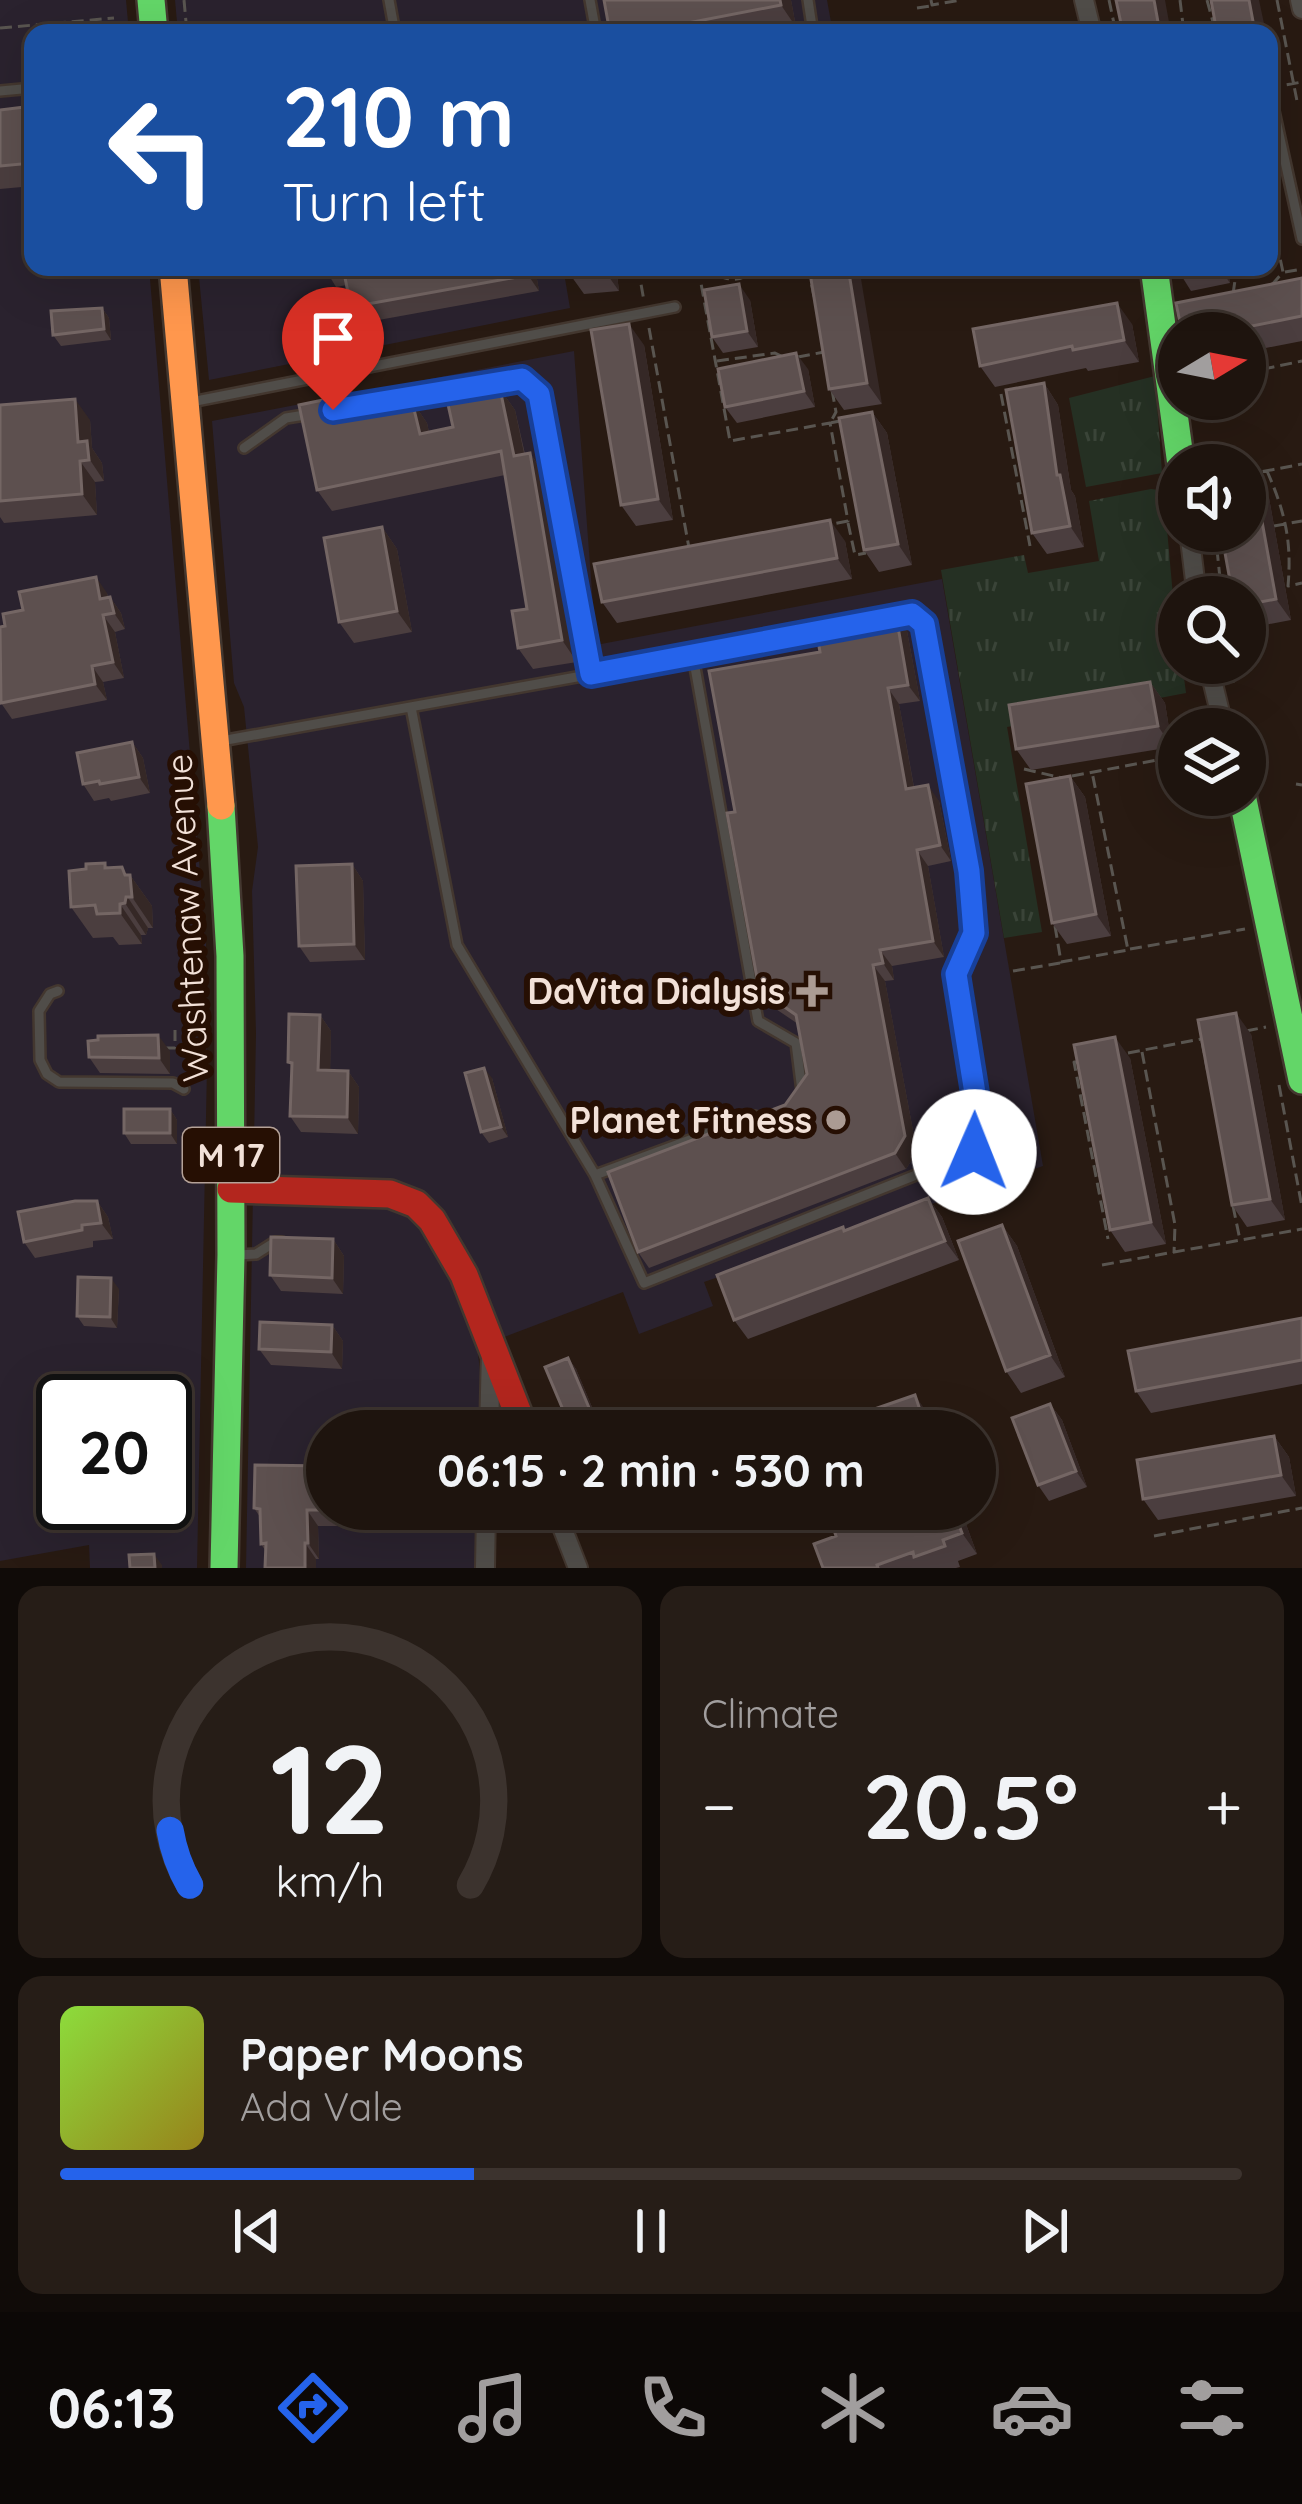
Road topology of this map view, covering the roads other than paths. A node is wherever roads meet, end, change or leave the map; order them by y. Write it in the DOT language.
graph roads {
  1 [pos="1278,129"];
  2 [pos="1302,239"];
  3 [pos="174,276"];
  4 [pos="1155,276"];
  5 [pos="675,307"];
  6 [pos="185,403"];
  7 [pos="1178,444"];
  8 [pos="244,448"];
  9 [pos="868,622"];
  10 [pos="847,626"];
  11 [pos="693,656"];
  12 [pos="591,674"];
  13 [pos="411,706"];
  14 [pos="216,742"];
  15 [pos="1245,816"];
  16 [pos="58,991"];
  17 [pos="1289,1076"];
  18 [pos="184,1089"];
  19 [pos="791,1103"];
  20 [pos="764,1113"];
  21 [pos="595,1175"];
  22 [pos="231,1189"];
  23 [pos="298,1243"];
  24 [pos="231,1255"];
  25 [pos="491,1344"];
  26 [pos="489,1410"];
  27 [pos="517,1410"];
  28 [pos="485,1530"];
  29 [pos="563,1530"];
  30 [pos="224,1568"];
  31 [pos="484,1568"];
  32 [pos="578,1568"];
  1 -- 2 [label="lane"];
  3 -- 6 [label="main road, Washtenaw Avenue / M 17"];
  4 -- 7 [label="main road"];
  5 -- 6 [label="lane"];
  6 -- 14 [label="main road, Washtenaw Avenue / M 17"];
  8 -- 12 [label="lane"];
  9 -- 21 [label="lane"];
  10 -- 11 [label="lane"];
  11 -- 12 [label="lane"];
  11 -- 19 [label="lane"];
  12 -- 13 [label="lane"];
  13 -- 14 [label="lane"];
  13 -- 21 [label="lane"];
  14 -- 22 [label="main road, Washtenaw Avenue / M 17"];
  15 -- 17 [label="main road"];
  16 -- 18 [label="lane"];
  20 -- 21 [label="lane"];
  22 -- 24 [label="main road, Washtenaw Avenue / M 17"];
  22 -- 25 [label="main road"];
  23 -- 24 [label="lane"];
  24 -- 30 [label="main road, Washtenaw Avenue / M 17"];
  25 -- 26 [label="street"];
  25 -- 27 [label="main road"];
  28 -- 31 [label="street"];
  29 -- 32 [label="street"];
}
